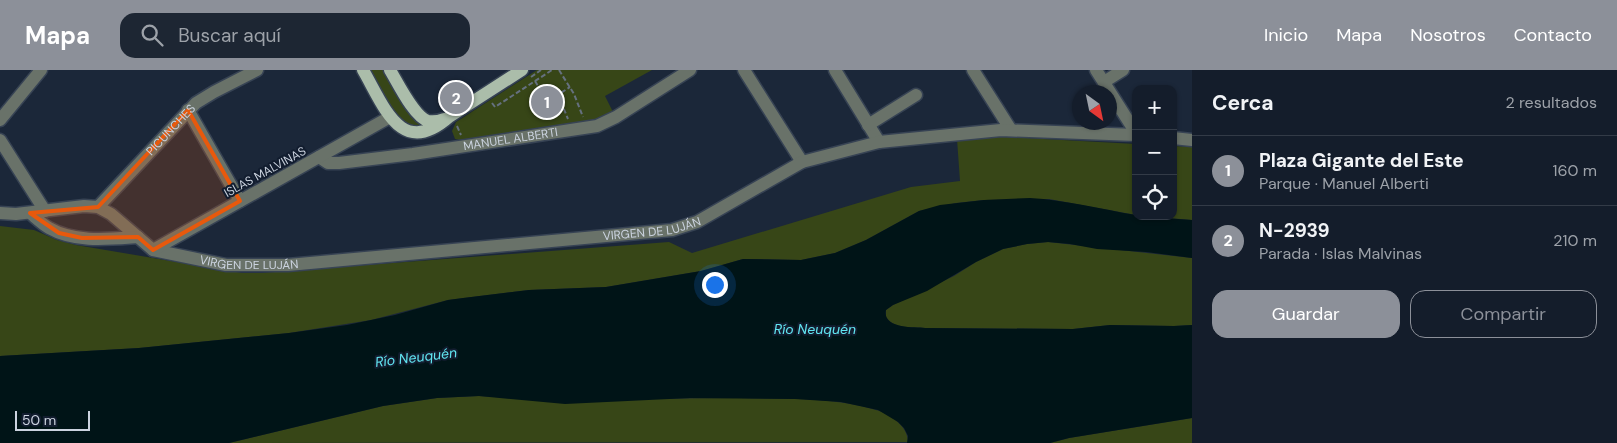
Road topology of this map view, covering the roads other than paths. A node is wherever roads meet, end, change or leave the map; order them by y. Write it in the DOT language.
graph roads {
  1 [pos="41,70"];
  2 [pos="257,70"];
  3 [pos="363,70"];
  4 [pos="390,70"];
  5 [pos="522,70"];
  6 [pos="690,70"];
  7 [pos="744,70"];
  8 [pos="835,70"];
  9 [pos="973,70"];
  10 [pos="1096,70"];
  11 [pos="1123,70"];
  12 [pos="1104,82"];
  13 [pos="916,94"];
  14 [pos="188,110"];
  15 [pos="390,117"];
  16 [pos="0,120"];
  17 [pos="453,121"];
  18 [pos="868,125"];
  19 [pos="1011,130"];
  20 [pos="1134,130"];
  21 [pos="1132,134"];
  22 [pos="1177,138"];
  23 [pos="0,140"];
  24 [pos="1192,140"];
  25 [pos="879,142"];
  26 [pos="319,157"];
  27 [pos="802,162"];
  28 [pos="240,201"];
  29 [pos="98,207"];
  30 [pos="45,211"];
  31 [pos="0,213"];
  32 [pos="30,213"];
  33 [pos="138,238"];
  34 [pos="153,250"];
  1 -- 16 [label="street"];
  2 -- 14 [label="street, PICUNCHES"];
  3 -- 15 [label="main road"];
  4 -- 17 [label="main road"];
  5 -- 17 [label="main road"];
  6 -- 26 [label="street, MANUEL ALBERTI"];
  7 -- 27 [label="street"];
  8 -- 18 [label="street"];
  9 -- 19 [label="street"];
  10 -- 12 [label="street"];
  11 -- 12 [label="street"];
  12 -- 20 [label="street"];
  13 -- 18 [label="street"];
  14 -- 28 [label="street"];
  14 -- 29 [label="street, PICUNCHES"];
  15 -- 17 [label="main road"];
  15 -- 26 [label="street, ISLAS MALVINAS"];
  18 -- 25 [label="street"];
  19 -- 21 [label="street, VIRGEN DE LUJÁN"];
  19 -- 25 [label="street, VIRGEN DE LUJÁN"];
  22 -- 24 [label="street"];
  23 -- 30 [label="street"];
  25 -- 27 [label="street, VIRGEN DE LUJÁN"];
  26 -- 28 [label="street, ISLAS MALVINAS"];
  27 -- 34 [label="street, VIRGEN DE LUJÁN"];
  28 -- 34 [label="street, ISLAS MALVINAS"];
  29 -- 30 [label="street"];
  29 -- 33 [label="street"];
  30 -- 32 [label="street"];
  31 -- 32 [label="street"];
  32 -- 33 [label="street"];
  33 -- 34 [label="street"];
}
